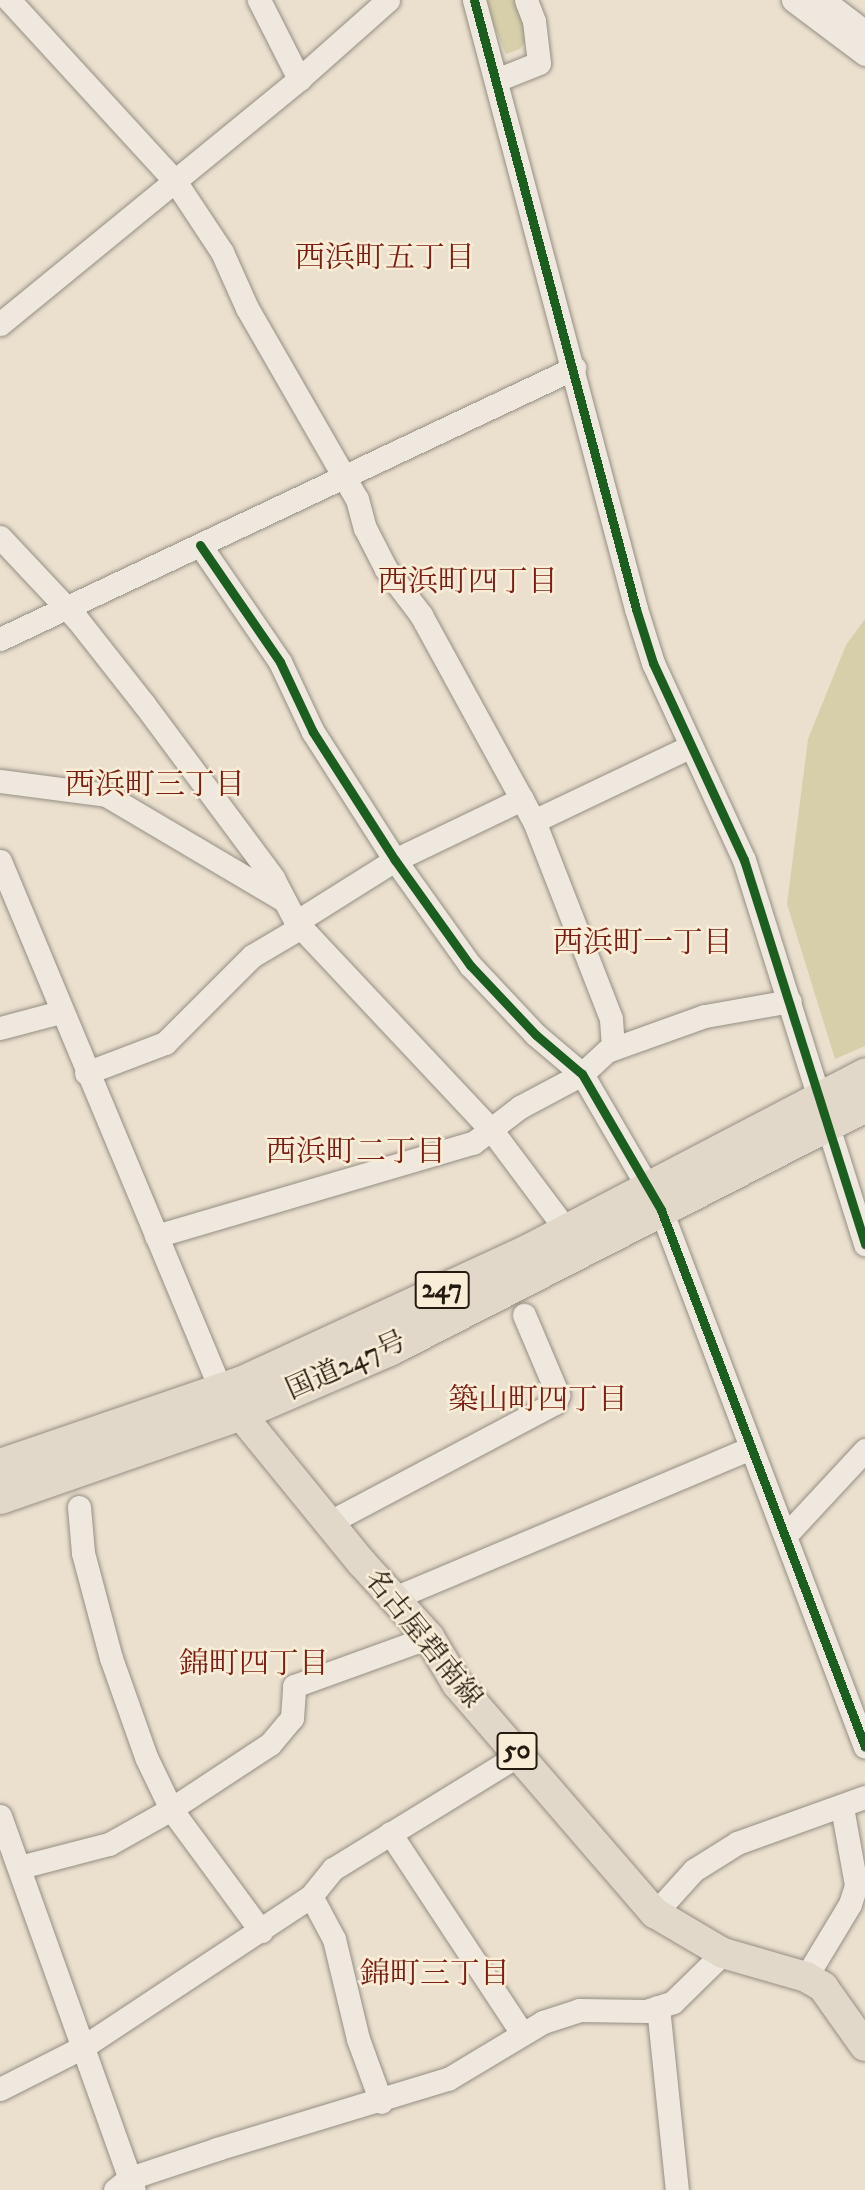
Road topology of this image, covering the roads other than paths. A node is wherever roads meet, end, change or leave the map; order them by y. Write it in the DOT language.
graph roads {
  1 [pos="9,0"];
  2 [pos="259,0"];
  3 [pos="388,0"];
  4 [pos="474,0"];
  5 [pos="526,0"];
  6 [pos="793,0"];
  7 [pos="822,0"];
  8 [pos="865,32"];
  9 [pos="865,54"];
  10 [pos="299,79"];
  11 [pos="499,79"];
  12 [pos="174,181"];
  13 [pos="0,324"];
  14 [pos="574,368"];
  15 [pos="345,476"];
  16 [pos="0,537"];
  17 [pos="200,545"];
  18 [pos="66,607"];
  19 [pos="0,639"];
  20 [pos="691,746"];
  21 [pos="0,781"];
  22 [pos="522,799"];
  23 [pos="534,821"];
  24 [pos="395,860"];
  25 [pos="2,875"];
  26 [pos="280,898"];
  27 [pos="298,925"];
  28 [pos="790,1001"];
  29 [pos="60,1012"];
  30 [pos="0,1028"];
  31 [pos="613,1048"];
  32 [pos="86,1073"];
  33 [pos="582,1074"];
  34 [pos="865,1074"];
  35 [pos="865,1105"];
  36 [pos="825,1109"];
  37 [pos="493,1132"];
  38 [pos="655,1200"];
  39 [pos="567,1231"];
  40 [pos="156,1236"];
  41 [pos="865,1244"];
  42 [pos="524,1315"];
  43 [pos="229,1401"];
  44 [pos="750,1448"];
  45 [pos="865,1450"];
  46 [pos="0,1465"];
  47 [pos="0,1497"];
  48 [pos="79,1507"];
  49 [pos="328,1522"];
  50 [pos="786,1535"];
  51 [pos="394,1598"];
  52 [pos="429,1637"];
  53 [pos="865,1747"];
  54 [pos="520,1754"];
  55 [pos="865,1797"];
  56 [pos="842,1807"];
  57 [pos="171,1809"];
  58 [pos="0,1816"];
  59 [pos="390,1833"];
  60 [pos="20,1867"];
  61 [pos="311,1896"];
  62 [pos="655,1913"];
  63 [pos="261,1931"];
  64 [pos="723,1953"];
  65 [pos="806,1977"];
  66 [pos="658,2007"];
  67 [pos="522,2033"];
  68 [pos="865,2046"];
  69 [pos="83,2047"];
  70 [pos="0,2088"];
  71 [pos="381,2102"];
  72 [pos="126,2186"];
  73 [pos="677,2190"];
  1 -- 12 [label="street"];
  2 -- 10 [label="street"];
  3 -- 10 [label="street"];
  4 -- 11 [label="street"];
  5 -- 11 [label="street"];
  6 -- 9 [label="street"];
  7 -- 8 [label="street"];
  10 -- 12 [label="street"];
  11 -- 14 [label="street"];
  12 -- 13 [label="street"];
  12 -- 15 [label="street"];
  14 -- 15 [label="street"];
  14 -- 20 [label="street"];
  15 -- 17 [label="street"];
  15 -- 22 [label="street"];
  16 -- 18 [label="street"];
  17 -- 18 [label="street"];
  17 -- 24 [label="street"];
  18 -- 19 [label="street"];
  18 -- 26 [label="street"];
  20 -- 23 [label="street"];
  20 -- 28 [label="street"];
  21 -- 26 [label="street"];
  22 -- 23 [label="street"];
  22 -- 24 [label="street"];
  23 -- 31 [label="street"];
  24 -- 27 [label="street"];
  24 -- 33 [label="street"];
  25 -- 29 [label="street"];
  26 -- 27 [label="street"];
  27 -- 32 [label="street"];
  27 -- 37 [label="street"];
  28 -- 31 [label="street"];
  28 -- 36 [label="street"];
  29 -- 30 [label="street"];
  29 -- 32 [label="street"];
  31 -- 33 [label="street"];
  32 -- 40 [label="street"];
  33 -- 37 [label="street"];
  33 -- 38 [label="street"];
  34 -- 36 [label="highway, 国道247号 / 247"];
  35 -- 36 [label="highway, 国道247号 / 247"];
  36 -- 38 [label="highway, 国道247号 / 247"];
  36 -- 41 [label="street"];
  37 -- 39 [label="street"];
  37 -- 40 [label="street"];
  38 -- 39 [label="highway, 国道247号 / 247"];
  38 -- 43 [label="highway, 国道247号 / 247"];
  38 -- 44 [label="street"];
  39 -- 43 [label="highway, 国道247号 / 247"];
  40 -- 43 [label="street"];
  42 -- 49 [label="street"];
  43 -- 46 [label="highway, 国道247号 / 247"];
  43 -- 47 [label="highway, 国道247号 / 247"];
  43 -- 49 [label="main road, 名古屋碧南線 / 50"];
  44 -- 50 [label="street"];
  44 -- 51 [label="street"];
  45 -- 50 [label="street"];
  48 -- 57 [label="street"];
  49 -- 51 [label="main road, 名古屋碧南線 / 50"];
  50 -- 53 [label="street"];
  51 -- 52 [label="main road, 名古屋碧南線 / 50"];
  52 -- 54 [label="main road, 名古屋碧南線 / 50"];
  52 -- 57 [label="street"];
  54 -- 59 [label="street"];
  54 -- 62 [label="main road, 名古屋碧南線 / 50"];
  55 -- 56 [label="street"];
  56 -- 62 [label="street"];
  56 -- 65 [label="street"];
  57 -- 60 [label="street"];
  57 -- 63 [label="street"];
  58 -- 60 [label="street"];
  59 -- 61 [label="street"];
  59 -- 67 [label="street"];
  60 -- 69 [label="street"];
  61 -- 63 [label="street"];
  61 -- 71 [label="street"];
  62 -- 64 [label="main road, 名古屋碧南線 / 50"];
  63 -- 69 [label="street"];
  64 -- 65 [label="main road, 名古屋碧南線 / 50"];
  64 -- 66 [label="street"];
  65 -- 68 [label="main road, 名古屋碧南線 / 50"];
  66 -- 67 [label="street"];
  66 -- 73 [label="street"];
  67 -- 71 [label="street"];
  69 -- 70 [label="street"];
  69 -- 72 [label="street"];
  71 -- 72 [label="street"];
}
